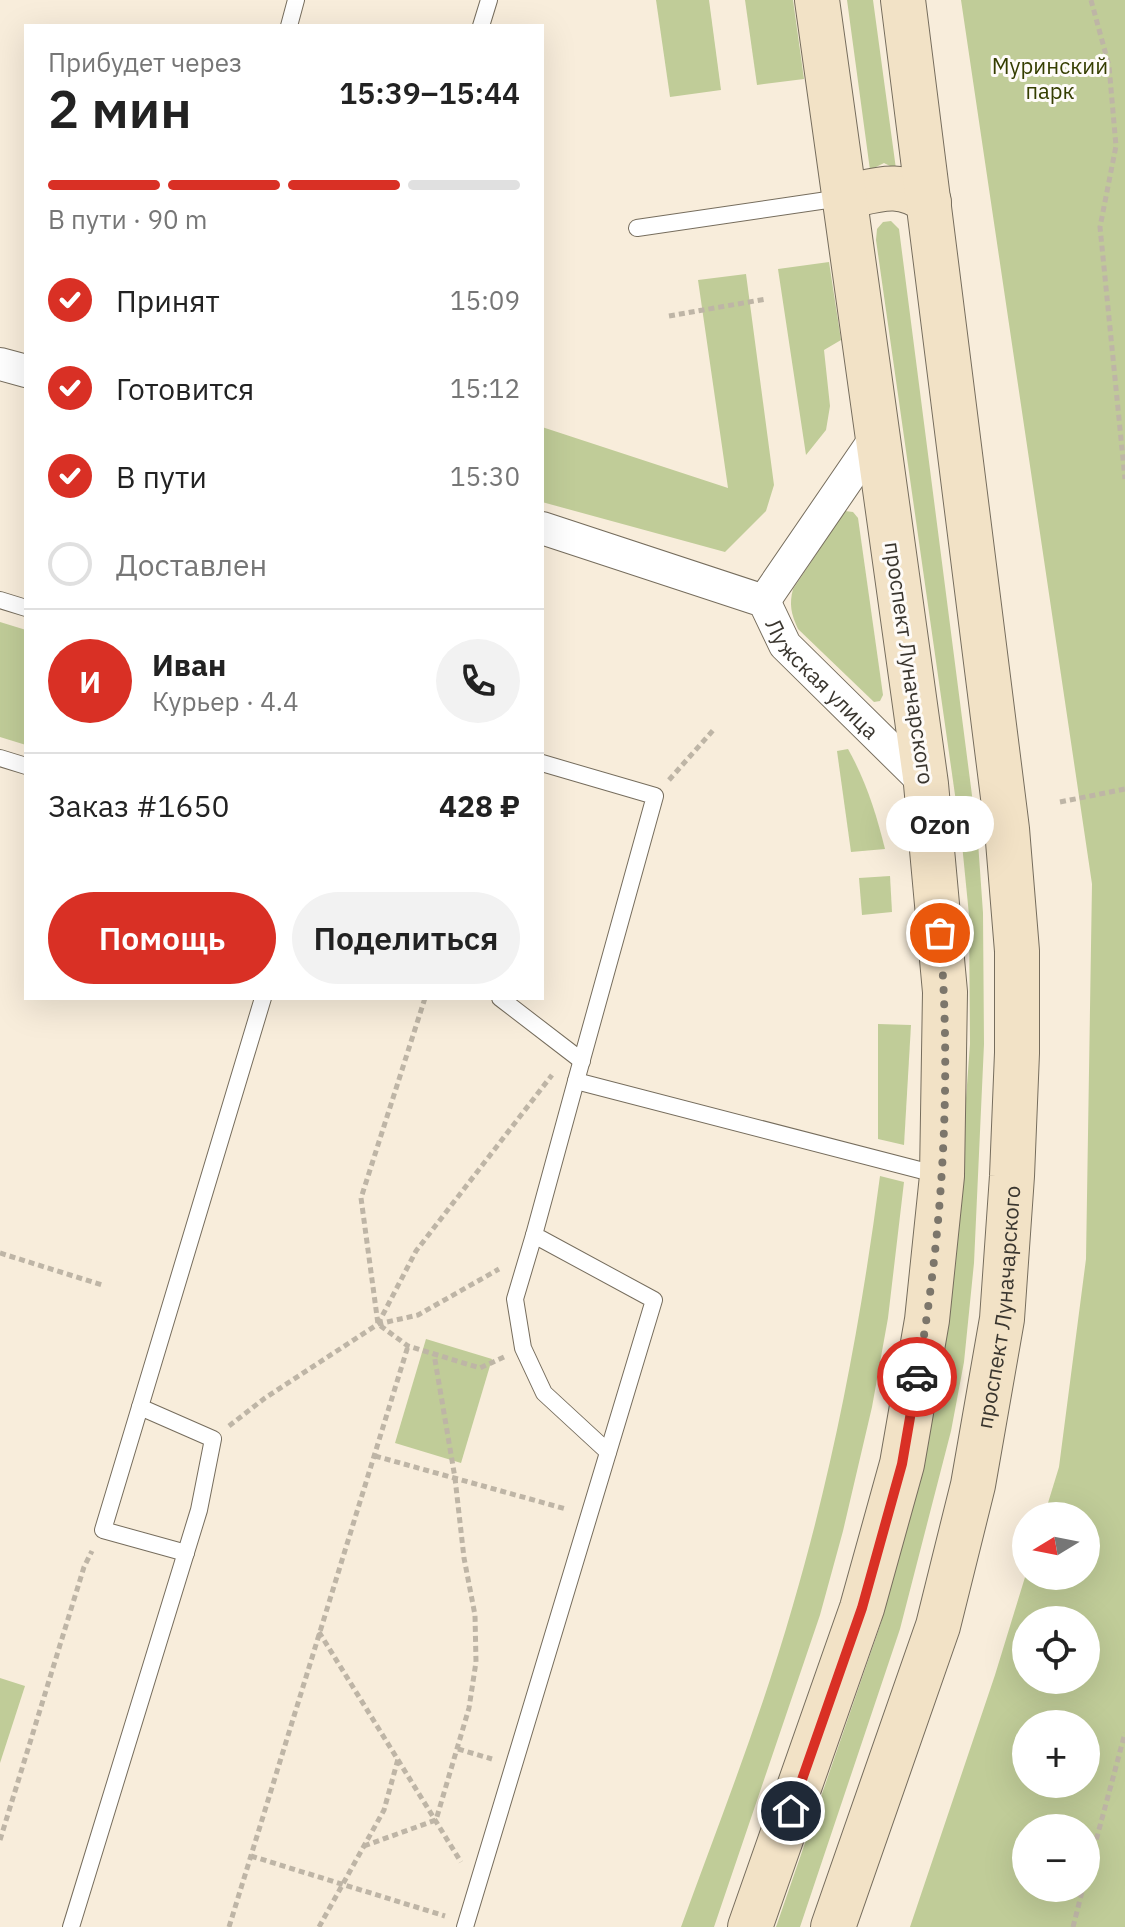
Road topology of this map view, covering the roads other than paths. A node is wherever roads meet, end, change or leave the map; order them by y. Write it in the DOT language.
graph roads {
  1 [pos="296,0"];
  2 [pos="489,0"];
  3 [pos="817,0"];
  4 [pos="903,0"];
  5 [pos="290,24"];
  6 [pos="482,24"];
  7 [pos="845,197"];
  8 [pos="929,202"];
  9 [pos="637,228"];
  10 [pos="0,364"];
  11 [pos="24,370"];
  12 [pos="879,433"];
  13 [pos="544,529"];
  14 [pos="0,600"];
  15 [pos="764,601"];
  16 [pos="24,607"];
  17 [pos="0,758"];
  18 [pos="544,764"];
  19 [pos="24,765"];
  20 [pos="926,784"];
  21 [pos="262,1000"];
  22 [pos="503,1000"];
  23 [pos="582,1061"];
  24 [pos="576,1081"];
  25 [pos="942,1176"];
  26 [pos="534,1235"];
  27 [pos="140,1407"];
  28 [pos="608,1452"];
  29 [pos="186,1553"];
  30 [pos="466,1924"];
  31 [pos="71,1927"];
  32 [pos="750,1927"];
  33 [pos="833,1927"];
  1 -- 5 [label="lane"];
  2 -- 6 [label="lane"];
  3 -- 7 [label="main road, проспект Луначарского"];
  4 -- 8 [label="main road, проспект Луначарского"];
  7 -- 8 [label="main road"];
  7 -- 9 [label="lane"];
  7 -- 12 [label="main road, проспект Луначарского"];
  8 -- 33 [label="main road, проспект Луначарского"];
  10 -- 11 [label="street"];
  12 -- 15 [label="street, Лужская улица"];
  12 -- 20 [label="main road, проспект Луначарского"];
  13 -- 15 [label="street, Лужская улица"];
  14 -- 16 [label="lane"];
  15 -- 20 [label="street, Лужская улица"];
  17 -- 19 [label="lane"];
  18 -- 23 [label="lane"];
  20 -- 25 [label="main road, проспект Луначарского"];
  21 -- 27 [label="lane"];
  22 -- 23 [label="lane"];
  23 -- 24 [label="lane"];
  24 -- 25 [label="lane"];
  24 -- 26 [label="lane"];
  25 -- 32 [label="main road, проспект Луначарского"];
  26 -- 28 [label="lane"];
  26 -- 28 [label="lane"];
  27 -- 29 [label="lane"];
  27 -- 29 [label="lane"];
  28 -- 30 [label="lane"];
  29 -- 31 [label="lane"];
}
